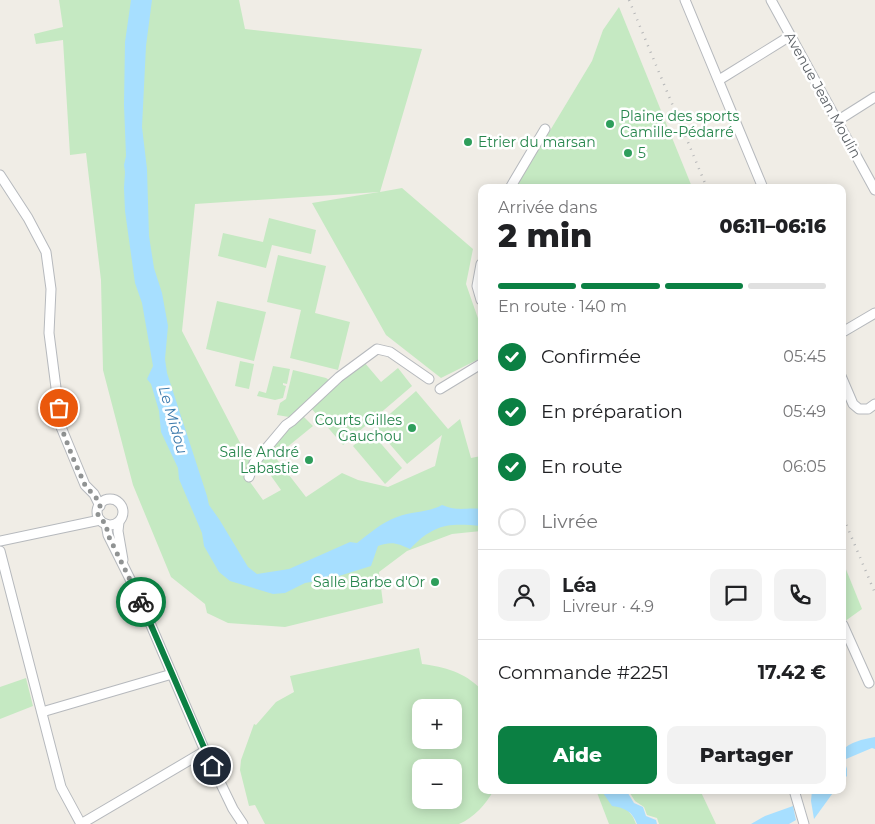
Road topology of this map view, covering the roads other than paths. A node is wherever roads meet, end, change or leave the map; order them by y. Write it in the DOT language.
graph roads {
  1 [pos="685,0"];
  2 [pos="771,0"];
  3 [pos="790,36"];
  4 [pos="719,80"];
  5 [pos="875,97"];
  6 [pos="837,120"];
  7 [pos="545,129"];
  8 [pos="0,175"];
  9 [pos="512,184"];
  10 [pos="761,184"];
  11 [pos="875,190"];
  12 [pos="875,313"];
  13 [pos="846,331"];
  14 [pos="478,366"];
  15 [pos="429,379"];
  16 [pos="846,388"];
  17 [pos="440,389"];
  18 [pos="875,404"];
  19 [pos="249,478"];
  20 [pos="100,506"];
  21 [pos="103,522"];
  22 [pos="119,522"];
  23 [pos="0,541"];
  24 [pos="0,551"];
  25 [pos="124,565"];
  26 [pos="846,632"];
  27 [pos="172,674"];
  28 [pos="869,683"];
  29 [pos="42,712"];
  30 [pos="205,751"];
  31 [pos="796,794"];
  32 [pos="803,822"];
  33 [pos="81,824"];
  34 [pos="243,824"];
  1 -- 4 [label="street"];
  2 -- 3 [label="street, Avenue Jean Moulin"];
  3 -- 4 [label="street"];
  3 -- 6 [label="street, Avenue Jean Moulin"];
  4 -- 10 [label="street"];
  5 -- 6 [label="street"];
  6 -- 11 [label="street, Avenue Jean Moulin"];
  7 -- 9 [label="street"];
  8 -- 20 [label="street"];
  12 -- 13 [label="street"];
  14 -- 17 [label="street"];
  15 -- 19 [label="street"];
  16 -- 18 [label="street"];
  20 -- 21 [label="street"];
  20 -- 22 [label="street"];
  21 -- 22 [label="street"];
  21 -- 23 [label="street"];
  21 -- 25 [label="street"];
  22 -- 25 [label="street"];
  24 -- 29 [label="street"];
  25 -- 27 [label="street"];
  26 -- 28 [label="street"];
  27 -- 29 [label="street"];
  27 -- 30 [label="street"];
  29 -- 33 [label="street"];
  30 -- 33 [label="street"];
  30 -- 34 [label="street"];
  31 -- 32 [label="street"];
}
